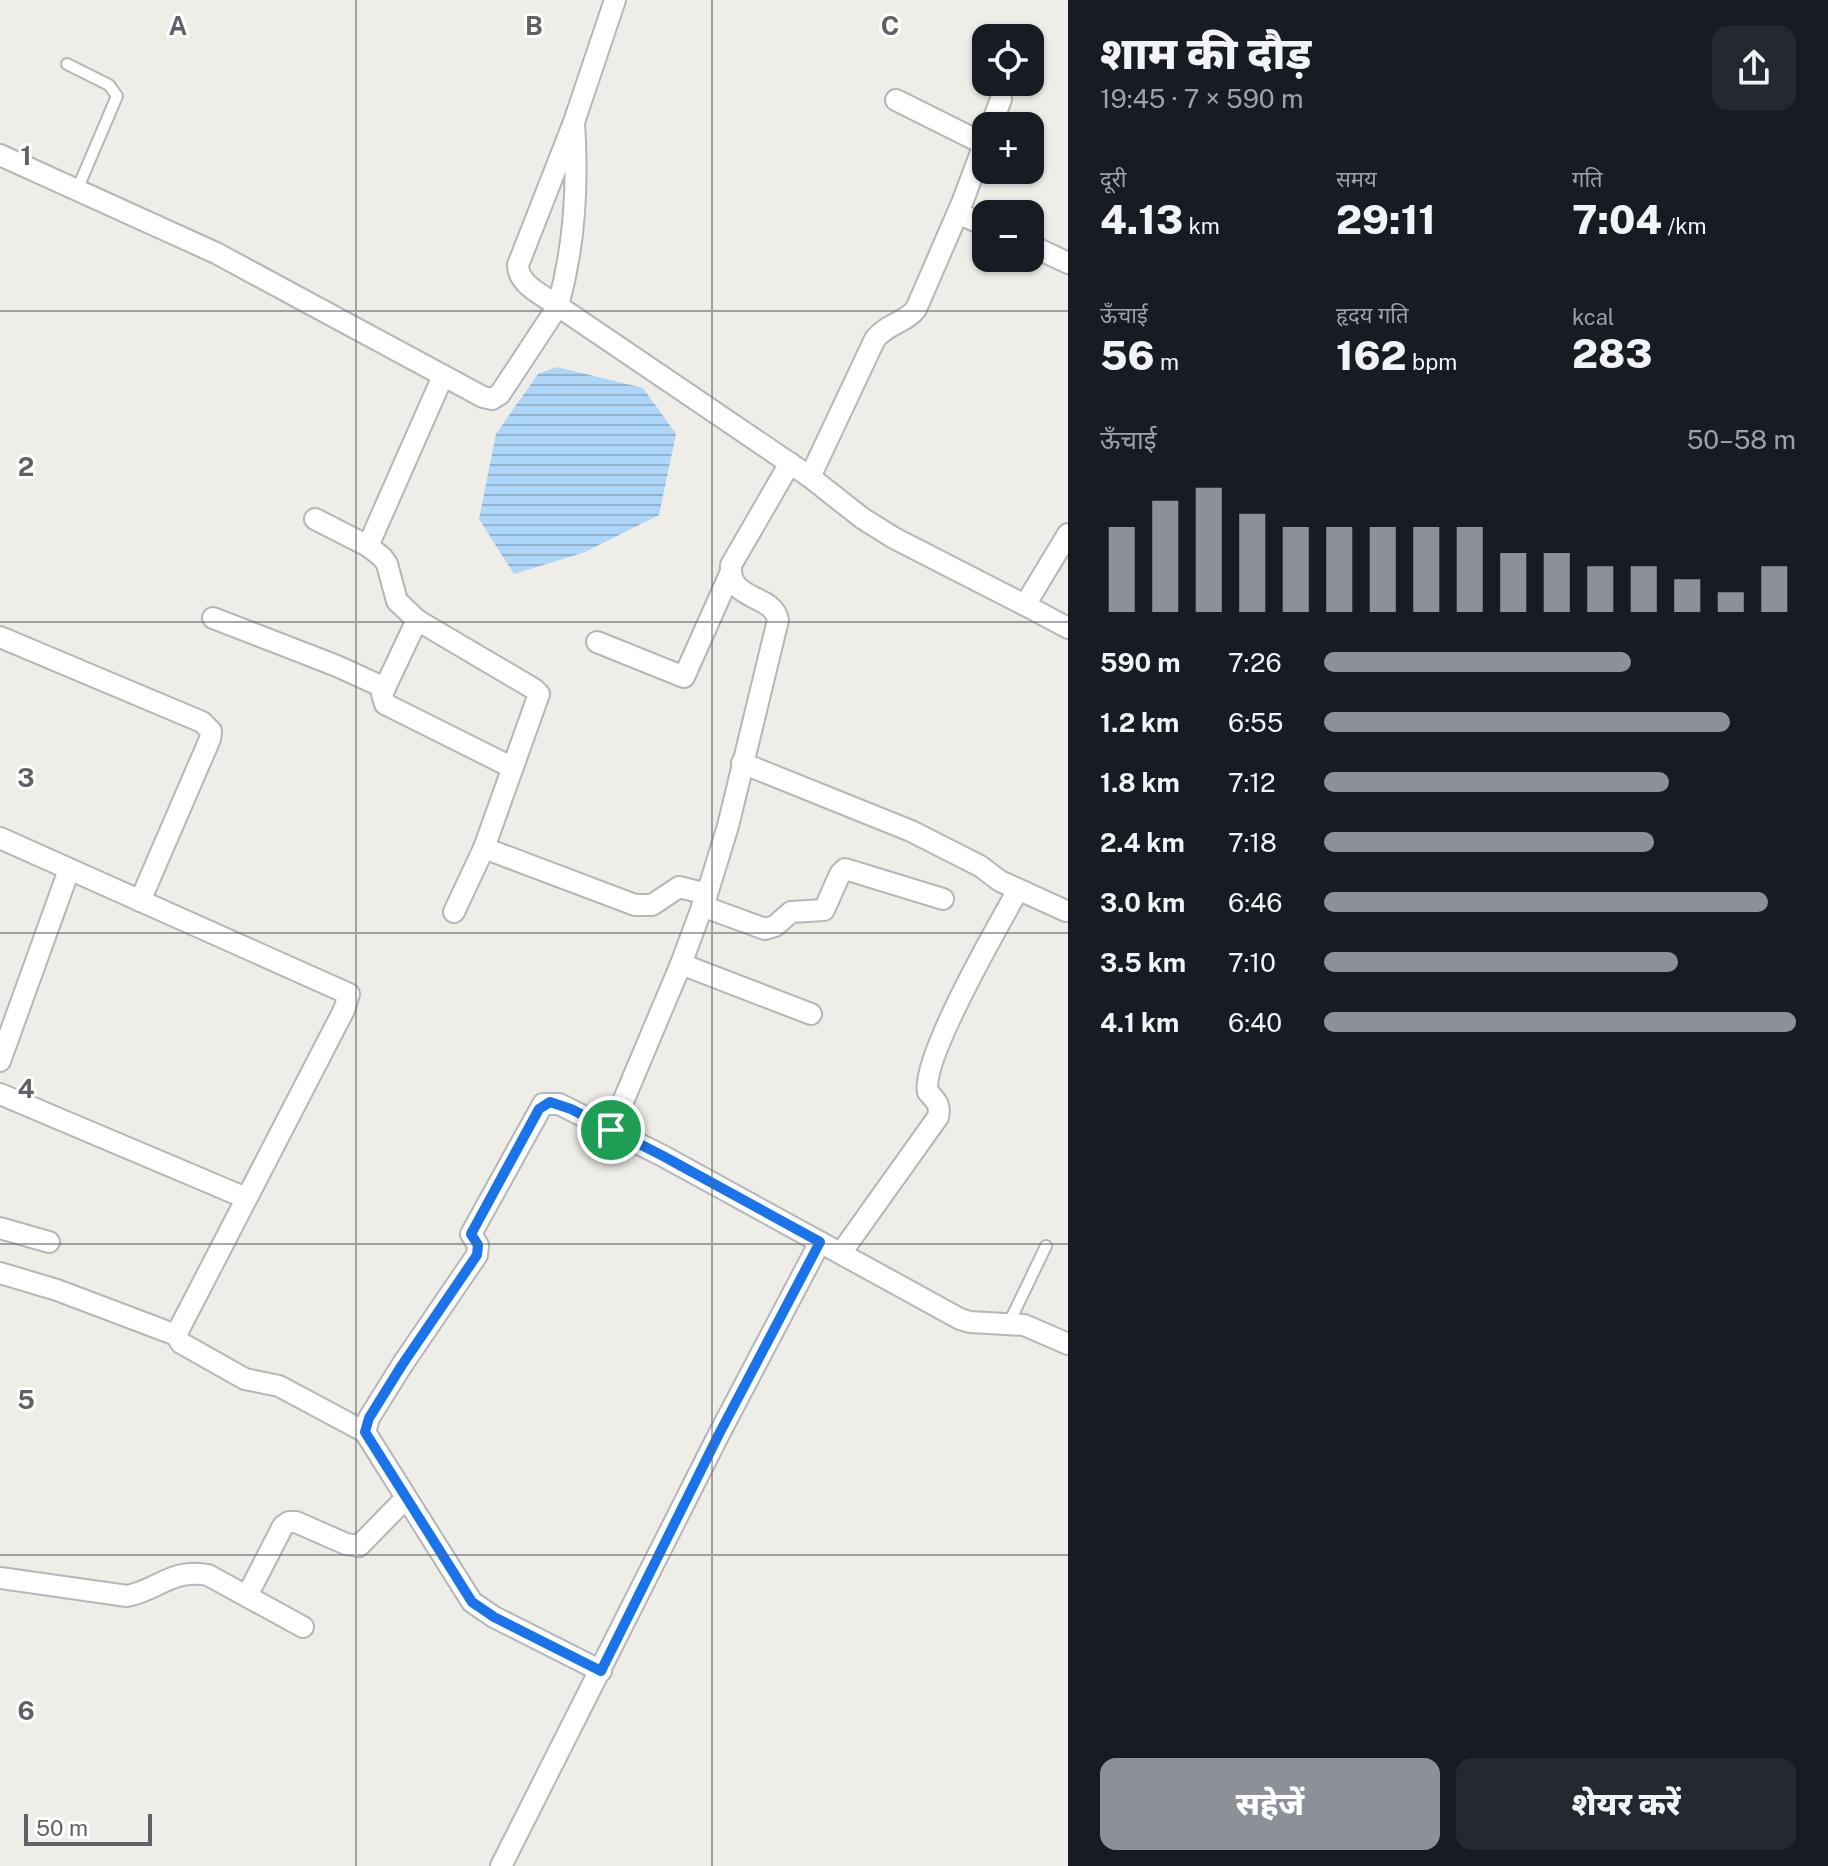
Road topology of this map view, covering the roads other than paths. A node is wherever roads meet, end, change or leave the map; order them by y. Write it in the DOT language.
graph roads {
  1 [pos="615,0"];
  2 [pos="67,64"];
  3 [pos="1001,99"];
  4 [pos="896,100"];
  5 [pos="996,112"];
  6 [pos="574,122"];
  7 [pos="972,130"];
  8 [pos="0,155"];
  9 [pos="972,176"];
  10 [pos="77,190"];
  11 [pos="958,213"];
  12 [pos="972,220"];
  13 [pos="1044,252"];
  14 [pos="1068,263"];
  15 [pos="558,306"];
  16 [pos="443,376"];
  17 [pos="790,463"];
  18 [pos="810,477"];
  19 [pos="315,519"];
  20 [pos="1068,534"];
  21 [pos="368,546"];
  22 [pos="730,574"];
  23 [pos="1025,605"];
  24 [pos="213,618"];
  25 [pos="417,620"];
  26 [pos="1068,628"];
  27 [pos="0,637"];
  28 [pos="597,642"];
  29 [pos="385,688"];
  30 [pos="742,763"];
  31 [pos="511,767"];
  32 [pos="0,838"];
  33 [pos="484,848"];
  34 [pos="69,870"];
  35 [pos="1018,890"];
  36 [pos="943,899"];
  37 [pos="705,900"];
  38 [pos="140,901"];
  39 [pos="1066,911"];
  40 [pos="454,912"];
  41 [pos="681,964"];
  42 [pos="811,1014"];
  43 [pos="0,1061"];
  44 [pos="0,1094"];
  45 [pos="611,1130"];
  46 [pos="246,1198"];
  47 [pos="0,1228"];
  48 [pos="49,1242"];
  49 [pos="820,1242"];
  50 [pos="1046,1246"];
  51 [pos="841,1253"];
  52 [pos="0,1273"];
  53 [pos="1009,1323"];
  54 [pos="176,1335"];
  55 [pos="1068,1344"];
  56 [pos="365,1432"];
  57 [pos="406,1498"];
  58 [pos="0,1578"];
  59 [pos="247,1596"];
  60 [pos="303,1627"];
  61 [pos="601,1671"];
  62 [pos="501,1866"];
  1 -- 6 [label="street"];
  2 -- 10 [label="lane"];
  3 -- 5 [label="street"];
  4 -- 7 [label="street"];
  6 -- 15 [label="street"];
  6 -- 15 [label="street"];
  8 -- 10 [label="street"];
  9 -- 11 [label="street"];
  10 -- 16 [label="street"];
  11 -- 12 [label="street"];
  11 -- 18 [label="street"];
  13 -- 14 [label="street"];
  15 -- 16 [label="street"];
  15 -- 17 [label="street"];
  16 -- 21 [label="street"];
  17 -- 18 [label="street"];
  17 -- 22 [label="street"];
  18 -- 23 [label="street"];
  19 -- 21 [label="street"];
  20 -- 23 [label="street"];
  21 -- 25 [label="street"];
  22 -- 28 [label="street"];
  22 -- 30 [label="street"];
  23 -- 26 [label="street"];
  24 -- 29 [label="street"];
  25 -- 29 [label="street"];
  25 -- 31 [label="street"];
  27 -- 38 [label="street"];
  29 -- 31 [label="street"];
  30 -- 35 [label="street"];
  30 -- 37 [label="street"];
  31 -- 33 [label="street"];
  32 -- 34 [label="street"];
  33 -- 37 [label="street"];
  33 -- 40 [label="street"];
  34 -- 38 [label="street"];
  34 -- 43 [label="street"];
  35 -- 39 [label="street"];
  35 -- 51 [label="street"];
  36 -- 37 [label="street"];
  37 -- 41 [label="street"];
  38 -- 46 [label="street"];
  41 -- 42 [label="street"];
  41 -- 45 [label="street"];
  44 -- 46 [label="street"];
  45 -- 49 [label="street"];
  45 -- 56 [label="street"];
  46 -- 54 [label="street"];
  47 -- 48 [label="street"];
  49 -- 51 [label="street"];
  49 -- 61 [label="street"];
  50 -- 53 [label="lane"];
  51 -- 53 [label="street"];
  52 -- 54 [label="street"];
  53 -- 55 [label="street"];
  54 -- 56 [label="street"];
  56 -- 57 [label="street"];
  57 -- 59 [label="street"];
  57 -- 61 [label="street"];
  58 -- 59 [label="street"];
  59 -- 60 [label="street"];
  61 -- 62 [label="street"];
}
